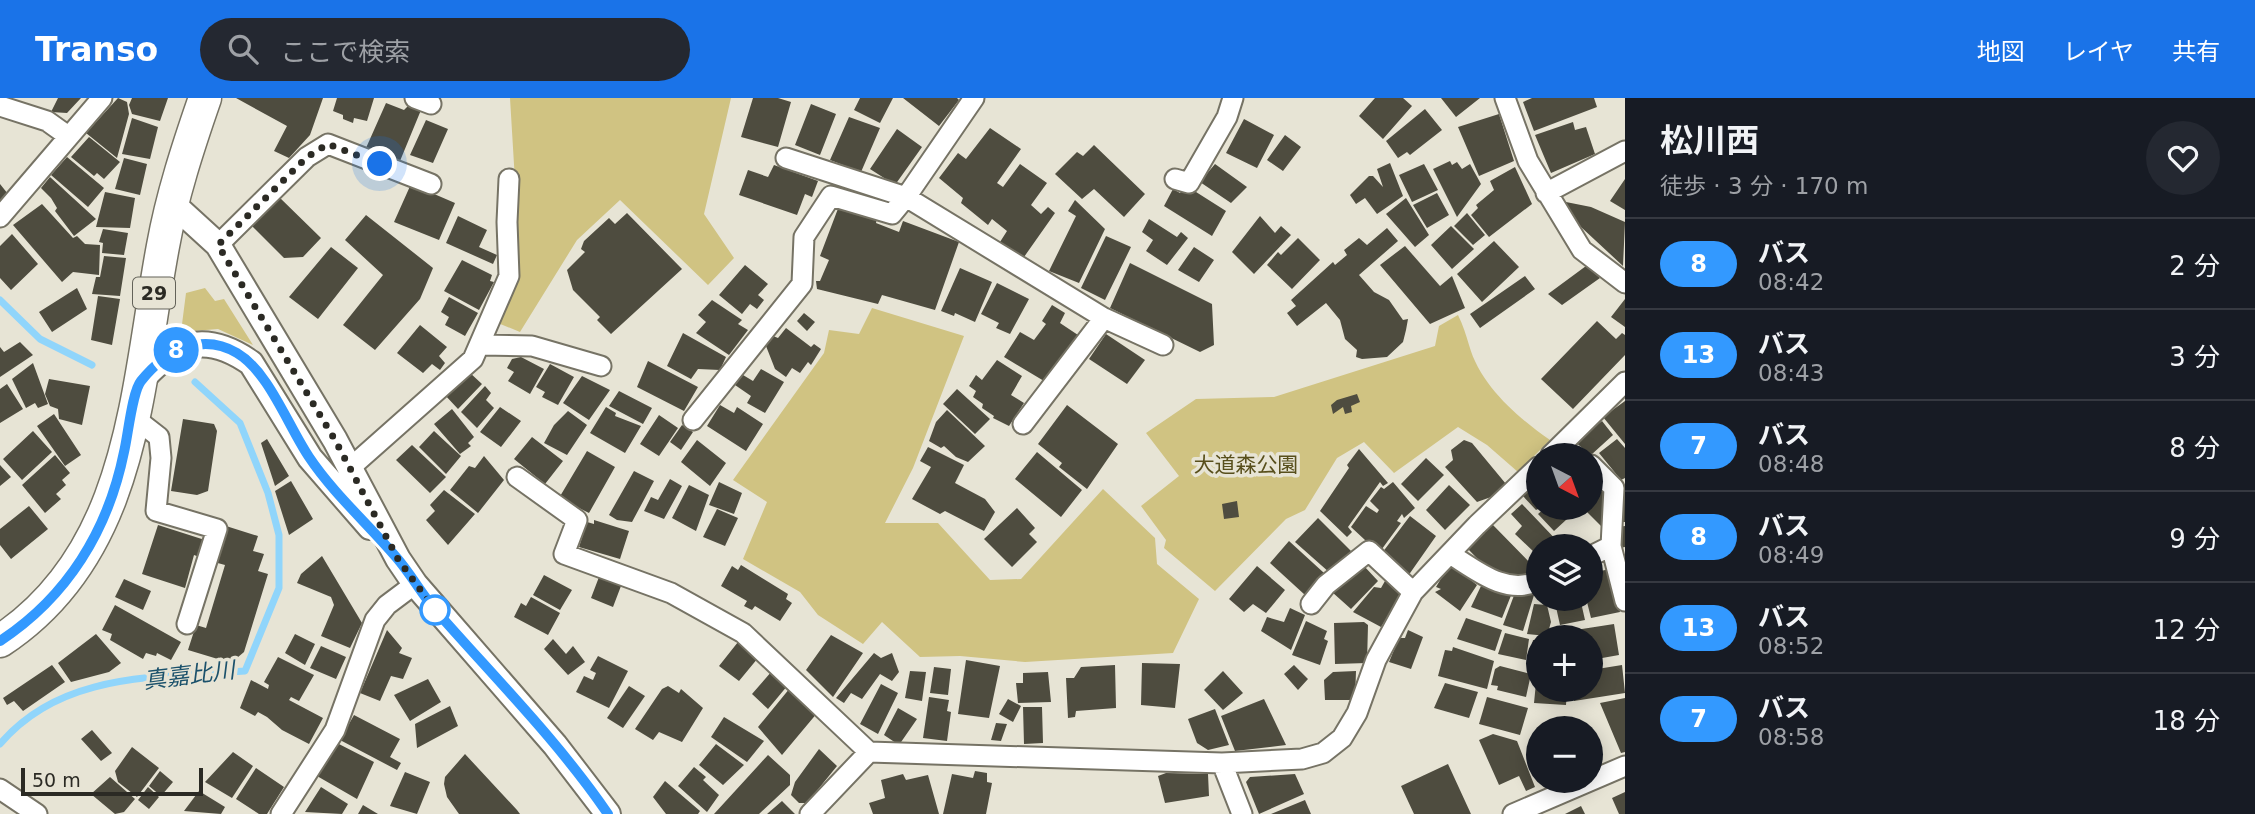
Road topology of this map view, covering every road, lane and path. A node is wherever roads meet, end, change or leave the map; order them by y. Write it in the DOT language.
graph roads {
  1 [pos="102,98"];
  2 [pos="205,98"];
  3 [pos="974,98"];
  4 [pos="1233,98"];
  5 [pos="1504,98"];
  6 [pos="0,106"];
  7 [pos="68,136"];
  8 [pos="1625,150"];
  9 [pos="786,158"];
  10 [pos="509,179"];
  11 [pos="1175,179"];
  12 [pos="432,184"];
  13 [pos="1546,193"];
  14 [pos="906,197"];
  15 [pos="172,203"];
  16 [pos="0,217"];
  17 [pos="218,245"];
  18 [pos="1625,283"];
  19 [pos="1104,318"];
  20 [pos="481,345"];
  21 [pos="1163,345"];
  22 [pos="601,366"];
  23 [pos="1625,382"];
  24 [pos="138,384"];
  25 [pos="132,416"];
  26 [pos="693,420"];
  27 [pos="1023,424"];
  28 [pos="1566,441"];
  29 [pos="351,468"];
  30 [pos="517,477"];
  31 [pos="1603,477"];
  32 [pos="1526,479"];
  33 [pos="1611,546"];
  34 [pos="1603,550"];
  35 [pos="1450,554"];
  36 [pos="398,559"];
  37 [pos="415,584"];
  38 [pos="1526,584"];
  39 [pos="1413,592"];
  40 [pos="1625,601"];
  41 [pos="1311,604"];
  42 [pos="187,624"];
  43 [pos="0,641"];
  44 [pos="869,752"];
  45 [pos="1222,763"];
  46 [pos="1625,766"];
  47 [pos="0,789"];
  48 [pos="37,814"];
  49 [pos="281,814"];
  50 [pos="608,814"];
  51 [pos="810,814"];
  52 [pos="1242,814"];
  53 [pos="1513,814"];
  1 -- 7 [label="street"];
  2 -- 15 [label="main road, 29"];
  3 -- 14 [label="street"];
  4 -- 11 [label="street"];
  5 -- 13 [label="street"];
  6 -- 7 [label="street"];
  7 -- 16 [label="street"];
  8 -- 13 [label="street"];
  9 -- 14 [label="street"];
  10 -- 20 [label="street"];
  12 -- 17 [label="street"];
  13 -- 18 [label="street"];
  14 -- 19 [label="street"];
  14 -- 26 [label="street"];
  15 -- 17 [label="street"];
  15 -- 24 [label="main road, 29"];
  17 -- 29 [label="street"];
  19 -- 21 [label="street"];
  19 -- 27 [label="street"];
  20 -- 22 [label="street"];
  20 -- 29 [label="street"];
  23 -- 28 [label="street"];
  24 -- 25 [label="main road, 29"];
  24 -- 36 [label="street"];
  25 -- 42 [label="street"];
  25 -- 43 [label="main road, 29"];
  29 -- 36 [label="street"];
  30 -- 44 [label="street"];
  31 -- 33 [label="street"];
  32 -- 35 [label="street"];
  33 -- 34 [label="street"];
  33 -- 40 [label="street"];
  35 -- 38 [label="street"];
  35 -- 39 [label="street"];
  36 -- 37 [label="street"];
  37 -- 49 [label="street"];
  37 -- 50 [label="street"];
  39 -- 41 [label="street"];
  39 -- 45 [label="street"];
  44 -- 45 [label="street"];
  44 -- 51 [label="street"];
  45 -- 52 [label="street"];
  46 -- 53 [label="street"];
  47 -- 48 [label="street"];
}
